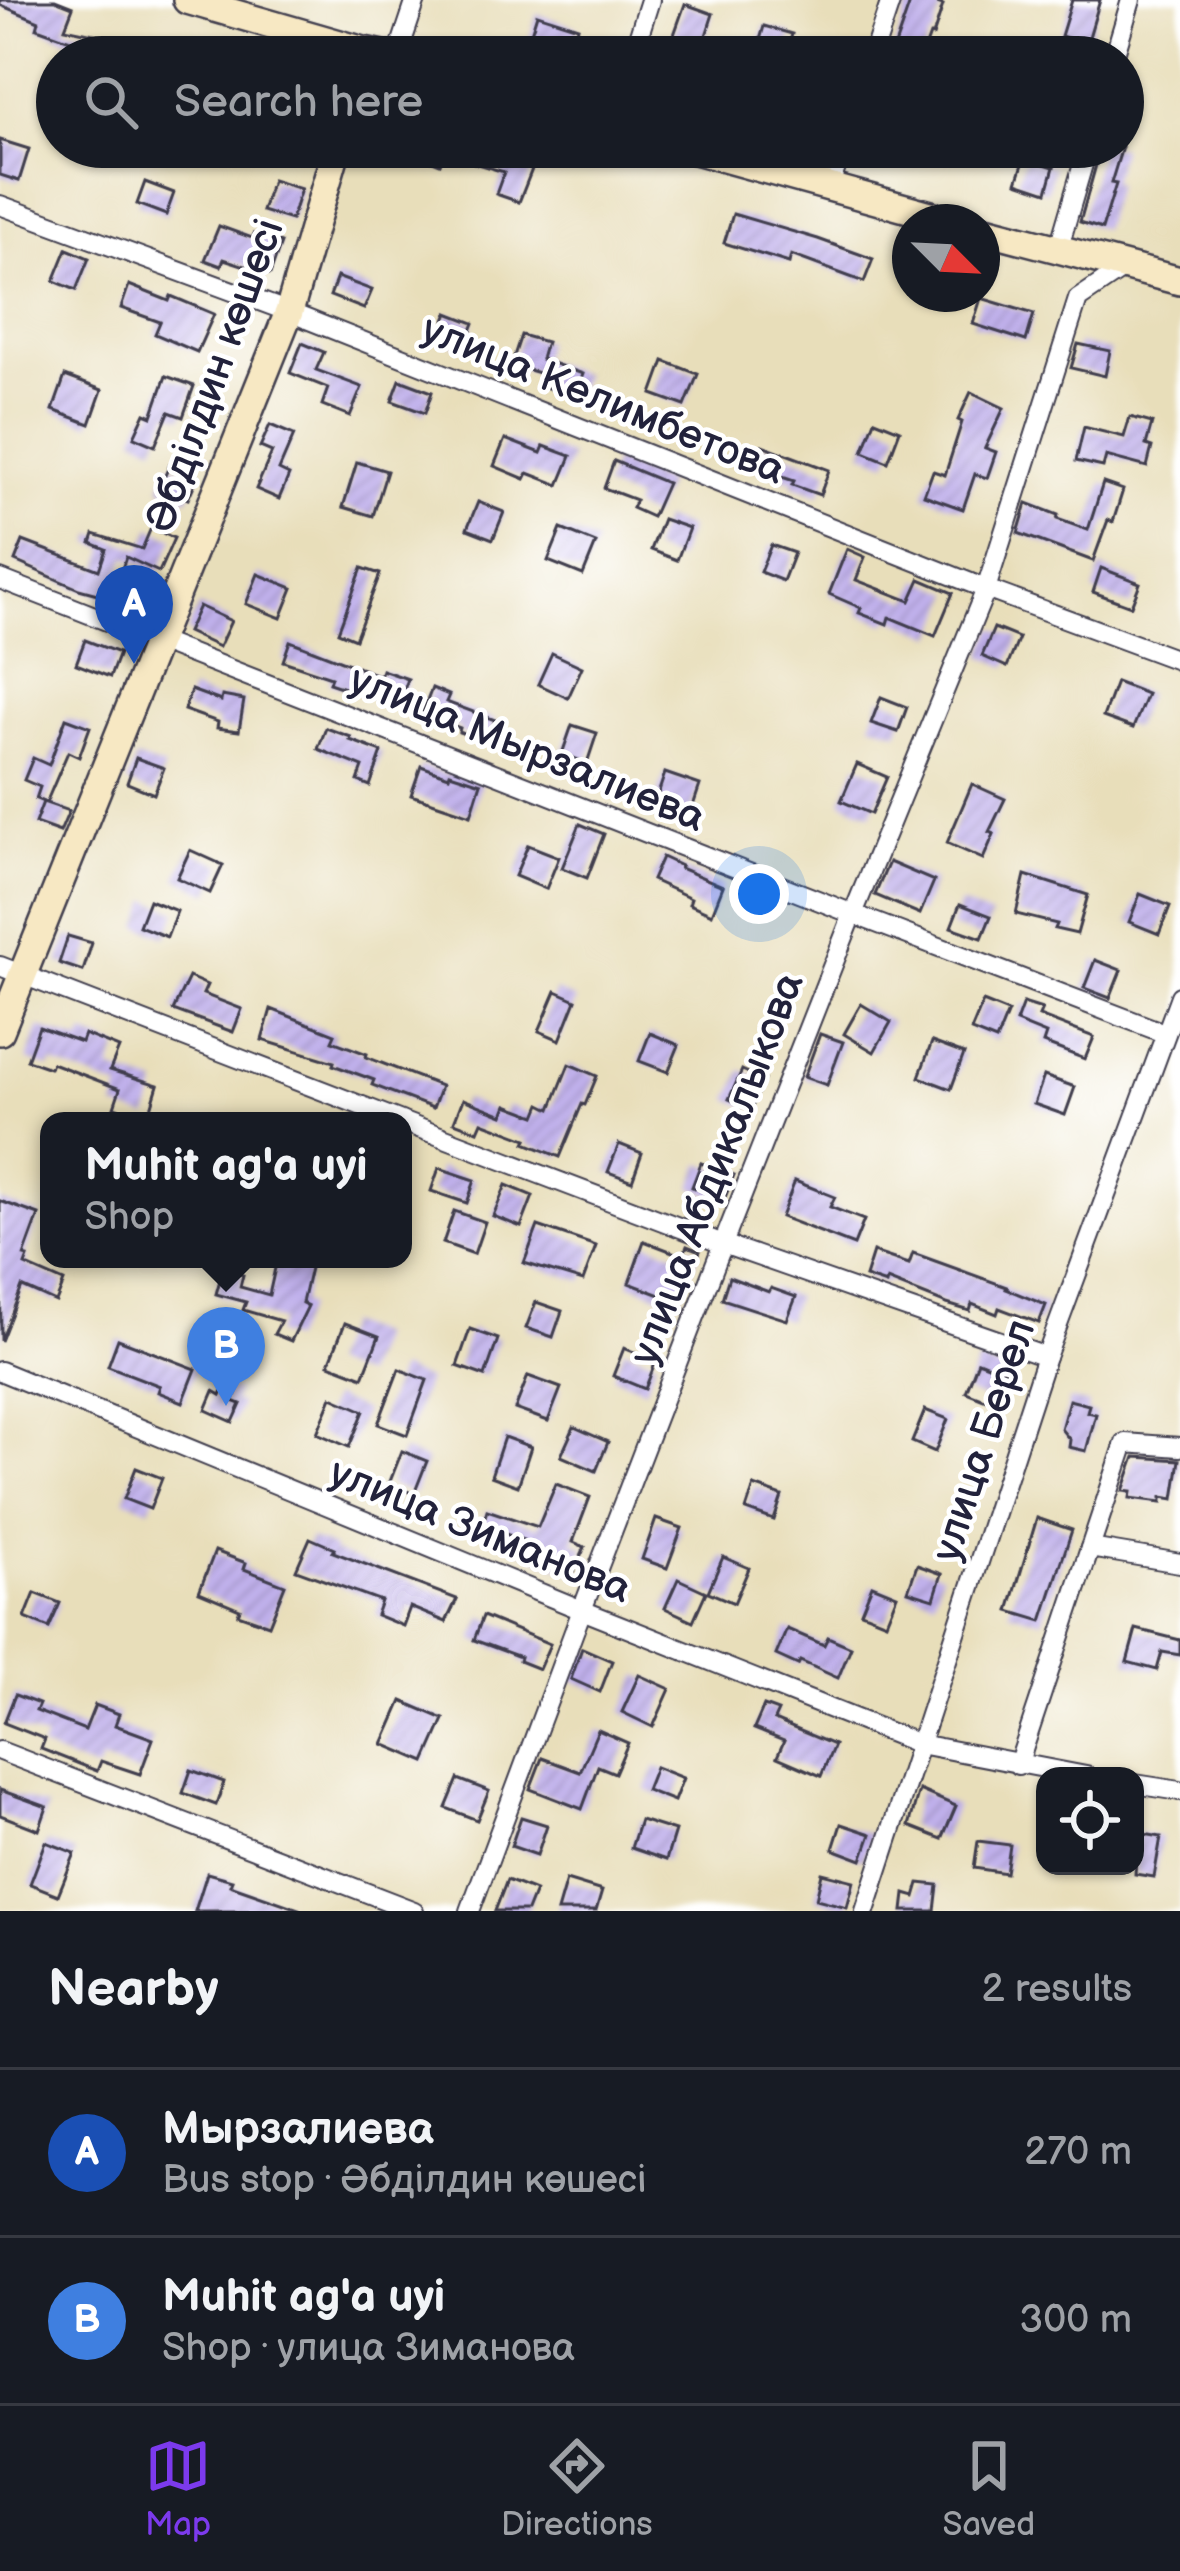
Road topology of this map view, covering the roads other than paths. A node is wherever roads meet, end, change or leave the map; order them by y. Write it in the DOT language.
graph roads {
  1 [pos="187,0"];
  2 [pos="416,0"];
  3 [pos="650,0"];
  4 [pos="891,0"];
  5 [pos="1131,0"];
  6 [pos="304,36"];
  7 [pos="403,36"];
  8 [pos="639,36"];
  9 [pos="879,36"];
  10 [pos="1120,36"];
  11 [pos="331,168"];
  12 [pos="758,168"];
  13 [pos="836,168"];
  14 [pos="1082,168"];
  15 [pos="829,188"];
  16 [pos="892,205"];
  17 [pos="0,206"];
  18 [pos="1000,234"];
  19 [pos="1058,250"];
  20 [pos="1124,268"];
  21 [pos="1180,281"];
  22 [pos="289,312"];
  23 [pos="0,579"];
  24 [pos="986,589"];
  25 [pos="157,640"];
  26 [pos="1180,661"];
  27 [pos="853,914"];
  28 [pos="10,971"];
  29 [pos="1180,996"];
  30 [pos="0,1031"];
  31 [pos="1165,1033"];
  32 [pos="378,1112"];
  33 [pos="412,1125"];
  34 [pos="724,1244"];
  35 [pos="1046,1357"];
  36 [pos="0,1372"];
  37 [pos="1180,1447"];
  38 [pos="1090,1548"];
  39 [pos="1180,1564"];
  40 [pos="582,1610"];
  41 [pos="928,1746"];
  42 [pos="0,1750"];
  43 [pos="1018,1765"];
  44 [pos="1036,1768"];
  45 [pos="1144,1785"];
  46 [pos="1180,1791"];
  47 [pos="414,1911"];
  48 [pos="470,1911"];
  49 [pos="865,1911"];
  1 -- 6 [label="main road"];
  2 -- 7 [label="street"];
  3 -- 8 [label="street"];
  4 -- 9 [label="street"];
  5 -- 10 [label="street"];
  11 -- 22 [label="main road, Әбділдин көшесі"];
  12 -- 15 [label="main road"];
  13 -- 15 [label="street"];
  14 -- 19 [label="street"];
  15 -- 16 [label="main road"];
  17 -- 22 [label="street, улица Келимбетова"];
  18 -- 19 [label="main road"];
  19 -- 20 [label="main road"];
  20 -- 21 [label="main road"];
  20 -- 24 [label="street, улица Абдикалыкова"];
  22 -- 24 [label="street, улица Келимбетова"];
  22 -- 25 [label="main road, Әбділдин көшесі"];
  23 -- 25 [label="street, улица Мырзалиева"];
  24 -- 26 [label="street, улица Келимбетова"];
  24 -- 27 [label="street, улица Абдикалыкова"];
  25 -- 27 [label="street, улица Мырзалиева"];
  25 -- 28 [label="main road, Әбділдин көшесі"];
  27 -- 31 [label="street, улица Мырзалиева"];
  27 -- 34 [label="street, улица Абдикалыкова"];
  28 -- 30 [label="main road, Әбділдин көшесі"];
  28 -- 32 [label="street"];
  29 -- 31 [label="street, улица Берел"];
  31 -- 35 [label="street, улица Берел"];
  33 -- 34 [label="street"];
  34 -- 35 [label="street"];
  34 -- 40 [label="street, улица Абдикалыкова"];
  35 -- 41 [label="street, улица Берел"];
  36 -- 40 [label="street, улица Зиманова"];
  37 -- 38 [label="street"];
  38 -- 39 [label="street"];
  38 -- 43 [label="street"];
  40 -- 41 [label="street, улица Зиманова"];
  40 -- 48 [label="street, улица Абдикалыкова"];
  41 -- 43 [label="street, улица Зиманова"];
  41 -- 49 [label="street, улица Берел"];
  42 -- 47 [label="street"];
  43 -- 44 [label="street, улица Зиманова"];
  45 -- 46 [label="street"];
}
